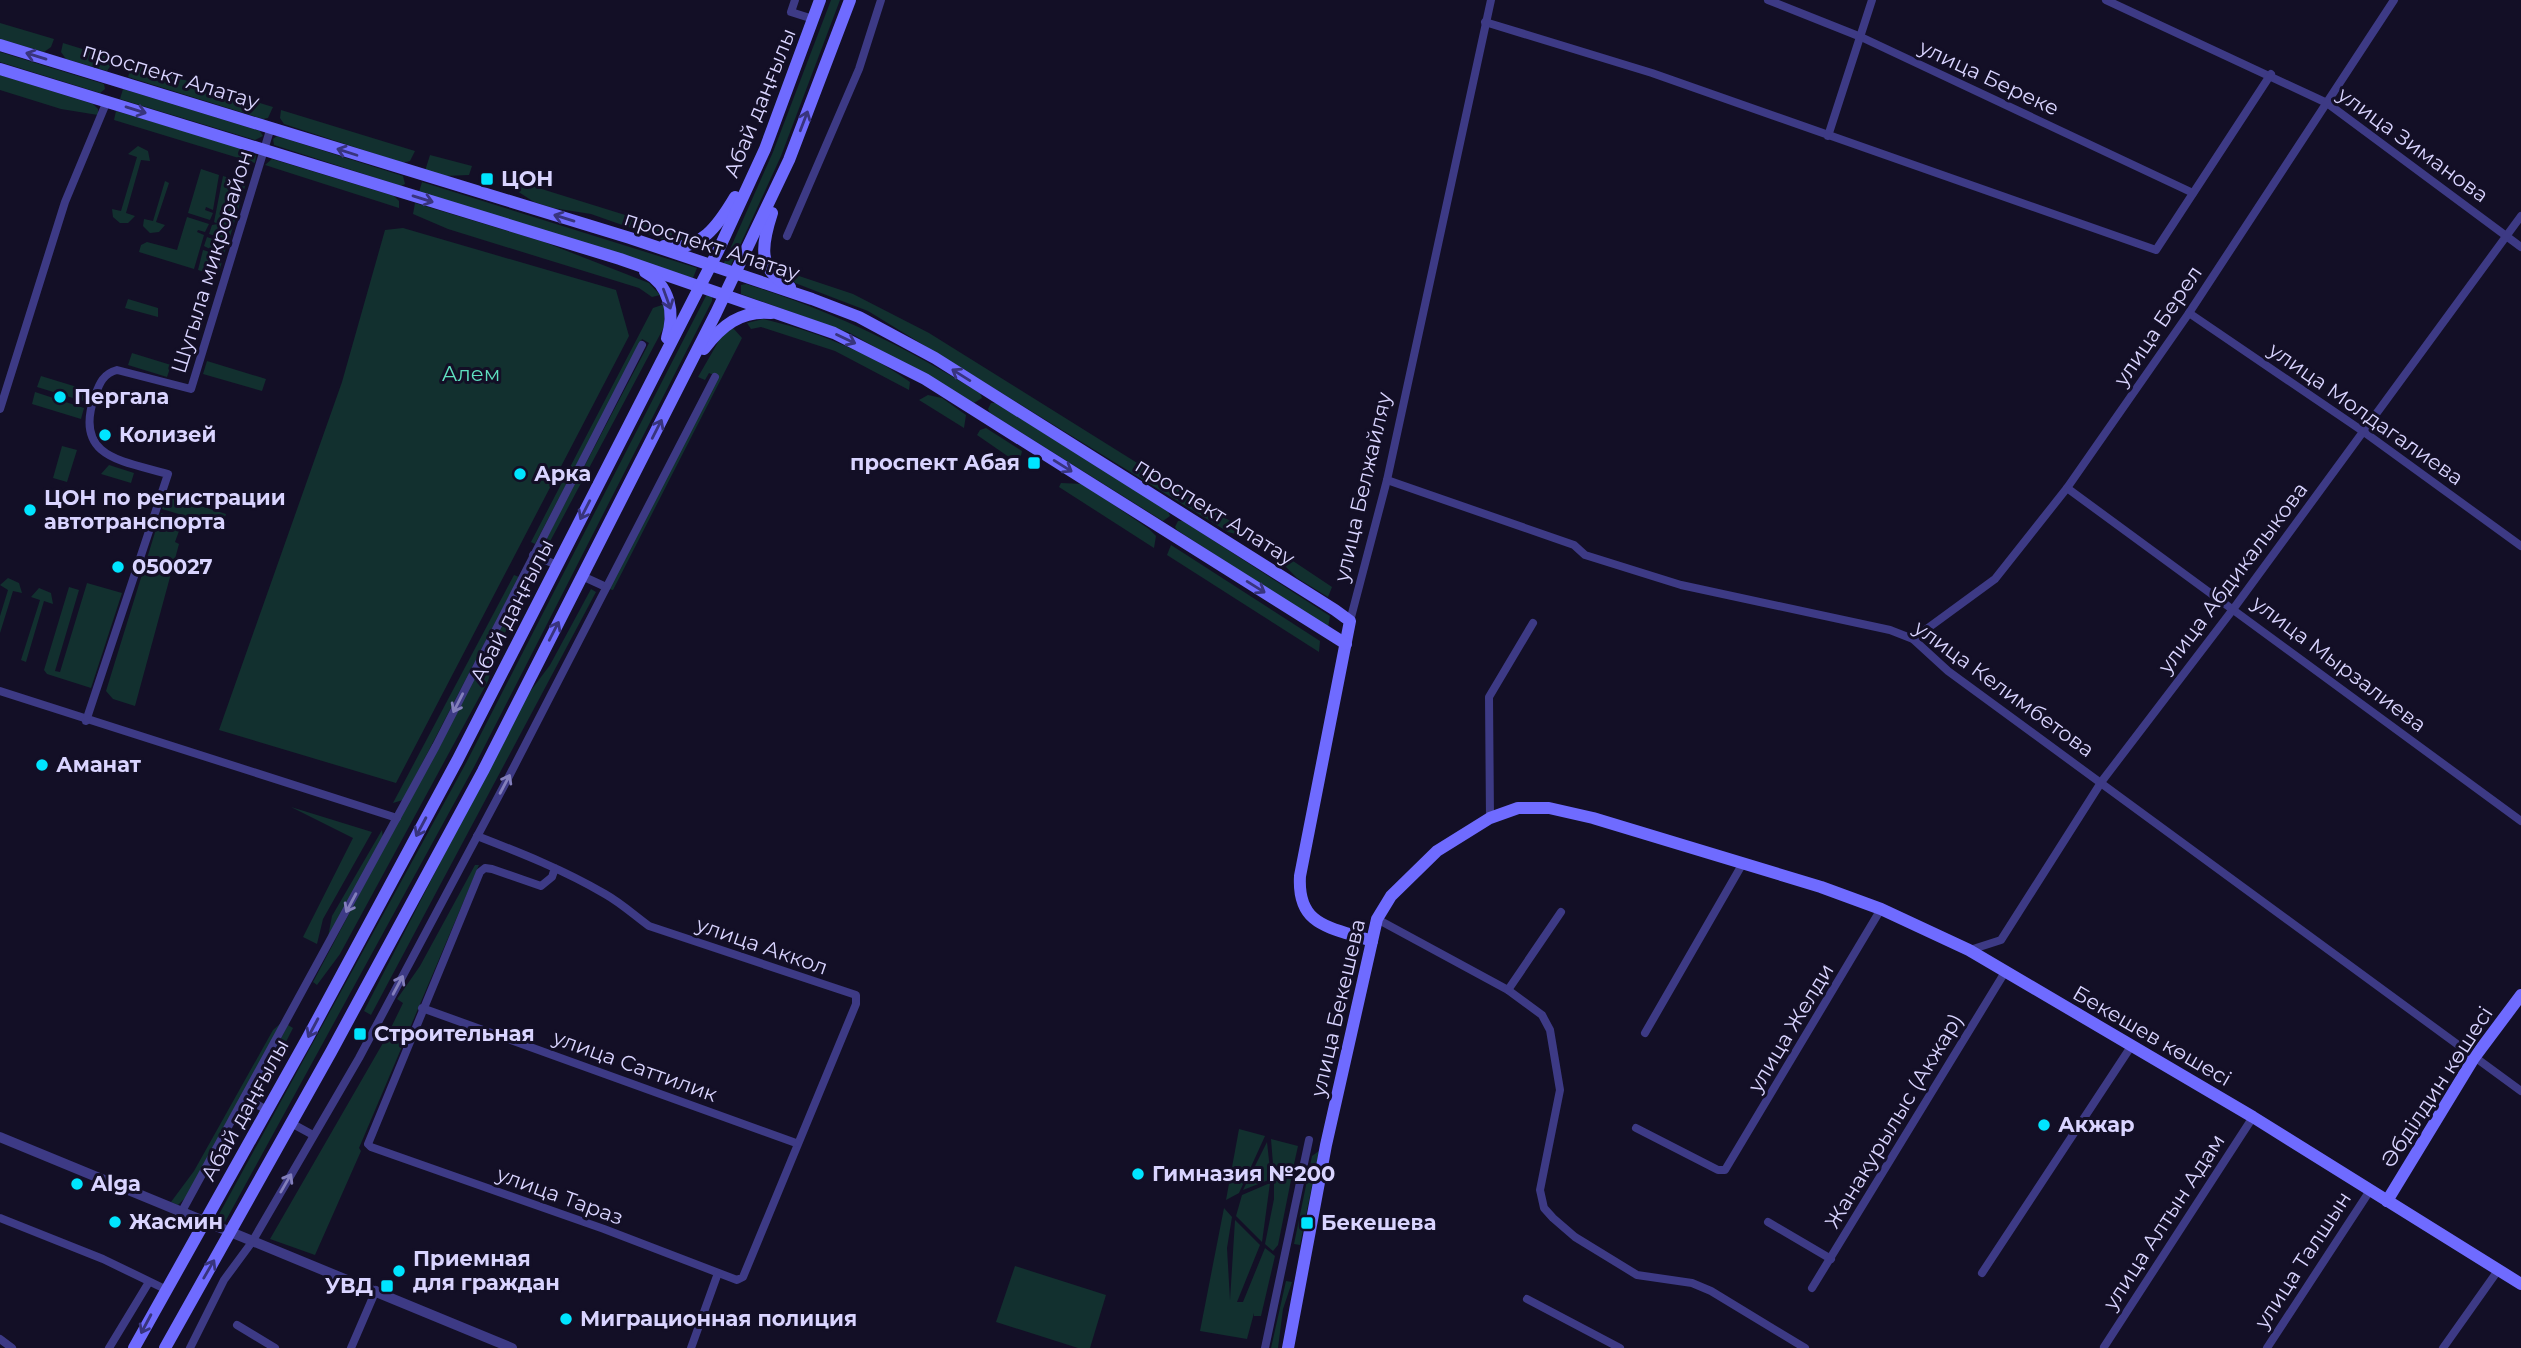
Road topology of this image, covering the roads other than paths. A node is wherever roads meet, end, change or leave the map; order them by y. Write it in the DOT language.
graph roads {
  1 [pos="794,0"];
  2 [pos="820,0"];
  3 [pos="850,0"];
  4 [pos="881,0"];
  5 [pos="1491,0"];
  6 [pos="1768,0"];
  7 [pos="1871,0"];
  8 [pos="2106,0"];
  9 [pos="2394,0"];
  10 [pos="813,19"];
  11 [pos="1485,22"];
  12 [pos="1861,37"];
  13 [pos="0,45"];
  14 [pos="0,69"];
  15 [pos="2271,74"];
  16 [pos="114,79"];
  17 [pos="107,101"];
  18 [pos="2327,103"];
  19 [pos="271,127"];
  20 [pos="1828,136"];
  21 [pos="264,149"];
  22 [pos="765,149"];
  23 [pos="789,160"];
  24 [pos="2193,192"];
  25 [pos="2521,216"];
  26 [pos="787,236"];
  27 [pos="2507,236"];
  28 [pos="630,238"];
  29 [pos="2521,247"];
  30 [pos="620,259"];
  31 [pos="710,266"];
  32 [pos="735,274"];
  33 [pos="699,286"];
  34 [pos="725,294"];
  35 [pos="812,299"];
  36 [pos="2189,313"];
  37 [pos="804,321"];
  38 [pos="642,345"];
  39 [pos="660,362"];
  40 [pos="685,374"];
  41 [pos="715,377"];
  42 [pos="4,379"];
  43 [pos="990,393"];
  44 [pos="0,410"];
  45 [pos="981,414"];
  46 [pos="2364,432"];
  47 [pos="1387,480"];
  48 [pos="2067,488"];
  49 [pos="1177,511"];
  50 [pos="1168,531"];
  51 [pos="2521,546"];
  52 [pos="533,555"];
  53 [pos="557,565"];
  54 [pos="582,576"];
  55 [pos="606,587"];
  56 [pos="2234,608"];
  57 [pos="1350,621"];
  58 [pos="1533,623"];
  59 [pos="1913,639"];
  60 [pos="1346,644"];
  61 [pos="0,691"];
  62 [pos="86,721"];
  63 [pos="2102,781"];
  64 [pos="397,818"];
  65 [pos="1490,818"];
  66 [pos="2521,821"];
  67 [pos="477,836"];
  68 [pos="1743,863"];
  69 [pos="555,868"];
  70 [pos="1881,909"];
  71 [pos="1561,912"];
  72 [pos="1377,919"];
  73 [pos="1371,941"];
  74 [pos="1969,950"];
  75 [pos="2005,972"];
  76 [pos="1508,990"];
  77 [pos="2521,995"];
  78 [pos="422,1008"];
  79 [pos="1645,1033"];
  80 [pos="2132,1045"];
  81 [pos="2474,1058"];
  82 [pos="2521,1091"];
  83 [pos="245,1098"];
  84 [pos="267,1110"];
  85 [pos="2253,1117"];
  86 [pos="291,1123"];
  87 [pos="1636,1128"];
  88 [pos="313,1135"];
  89 [pos="0,1137"];
  90 [pos="1308,1140"];
  91 [pos="796,1143"];
  92 [pos="2369,1192"];
  93 [pos="2387,1201"];
  94 [pos="181,1213"];
  95 [pos="0,1218"];
  96 [pos="1768,1222"];
  97 [pos="204,1223"];
  98 [pos="230,1233"];
  99 [pos="252,1242"];
  100 [pos="1831,1259"];
  101 [pos="2499,1269"];
  102 [pos="718,1273"];
  103 [pos="1982,1273"];
  104 [pos="149,1282"];
  105 [pos="2521,1284"];
  106 [pos="1812,1288"];
  107 [pos="165,1289"];
  108 [pos="376,1290"];
  109 [pos="1527,1299"];
  110 [pos="237,1325"];
  111 [pos="0,1339"];
  112 [pos="2104,1347"];
  113 [pos="12,1348"];
  114 [pos="109,1348"];
  115 [pos="134,1348"];
  116 [pos="165,1348"];
  117 [pos="190,1348"];
  118 [pos="275,1348"];
  119 [pos="351,1348"];
  120 [pos="512,1348"];
  121 [pos="691,1348"];
  122 [pos="1265,1348"];
  123 [pos="1288,1348"];
  124 [pos="1620,1348"];
  125 [pos="1805,1348"];
  126 [pos="2267,1348"];
  127 [pos="2443,1348"];
  1 -- 10 [label="street"];
  2 -- 10 [label="main road, Абай даңғылы"];
  23 -- 3 [label="main road, one-way"];
  4 -- 26 [label="street"];
  5 -- 11 [label="street, улица Белжайляу"];
  6 -- 12 [label="street, улица Береке"];
  7 -- 12 [label="street"];
  8 -- 15 [label="street, улица Зиманова"];
  9 -- 18 [label="street, улица Берел"];
  10 -- 22 [label="main road, Абай даңғылы"];
  11 -- 20 [label="street"];
  11 -- 47 [label="street, улица Белжайляу"];
  12 -- 20 [label="street"];
  12 -- 24 [label="street, улица Береке"];
  16 -- 13 [label="main road, проспект Алатау, one-way"];
  14 -- 17 [label="main road, проспект Алатау"];
  15 -- 18 [label="street, улица Зиманова"];
  15 -- 24 [label="street"];
  16 -- 17 [label="main road"];
  16 -- 19 [label="main road, проспект Алатау"];
  17 -- 21 [label="main road, проспект Алатау, one-way"];
  17 -- 42 [label="street"];
  18 -- 27 [label="street, улица Зиманова"];
  18 -- 36 [label="street, улица Берел"];
  19 -- 21 [label="street, Шугыла микрорайон"];
  28 -- 19 [label="main road, проспект Алатау, one-way"];
  20 -- 24 [label="street"];
  21 -- 30 [label="main road, проспект Алатау, one-way"];
  21 -- 62 [label="street, Шугыла микрорайон"];
  22 -- 28 [label="main road"];
  22 -- 31 [label="main road, Абай даңғылы"];
  23 -- 32 [label="main road"];
  23 -- 35 [label="main road"];
  25 -- 27 [label="street, улица Абдикалыкова"];
  27 -- 29 [label="street, улица Зиманова"];
  27 -- 46 [label="street, улица Абдикалыкова"];
  28 -- 31 [label="main road, проспект Алатау"];
  30 -- 33 [label="main road, проспект Алатау"];
  30 -- 39 [label="main road, one-way"];
  31 -- 32 [label="main road, проспект Алатау"];
  31 -- 33 [label="main road, Абай даңғылы"];
  32 -- 34 [label="main road"];
  32 -- 35 [label="main road, проспект Алатау"];
  33 -- 34 [label="main road, проспект Алатау"];
  33 -- 39 [label="main road, Абай даңғылы"];
  34 -- 37 [label="main road, проспект Алатау"];
  34 -- 40 [label="main road"];
  43 -- 35 [label="main road, проспект Алатау, one-way"];
  36 -- 46 [label="street, улица Молдагалиева"];
  36 -- 48 [label="street, улица Берел"];
  37 -- 40 [label="main road"];
  37 -- 45 [label="main road, проспект Алатау, one-way"];
  38 -- 52 [label="street"];
  39 -- 53 [label="main road, Абай даңғылы, one-way"];
  54 -- 40 [label="main road, one-way"];
  41 -- 55 [label="street"];
  42 -- 44 [label="street"];
  43 -- 45 [label="main road"];
  43 -- 49 [label="main road, проспект Алатау"];
  45 -- 50 [label="main road, проспект Алатау, one-way"];
  46 -- 51 [label="street, улица Молдагалиева"];
  46 -- 56 [label="street, улица Абдикалыкова"];
  47 -- 57 [label="street, улица Белжайляу"];
  47 -- 59 [label="street, улица Келимбетова"];
  48 -- 56 [label="street, улица Мырзалиева"];
  48 -- 59 [label="street, улица Берел"];
  49 -- 50 [label="main road"];
  49 -- 57 [label="main road, проспект Алатау"];
  50 -- 60 [label="main road, проспект Алатау, one-way"];
  52 -- 53 [label="street"];
  52 -- 64 [label="street, one-way"];
  53 -- 84 [label="main road, Абай даңғылы, one-way"];
  54 -- 55 [label="street"];
  86 -- 54 [label="main road, one-way"];
  67 -- 55 [label="street, one-way"];
  56 -- 63 [label="street, улица Абдикалыкова"];
  56 -- 66 [label="street, улица Мырзалиева"];
  57 -- 60 [label="main road, улица Белжайляу"];
  58 -- 65 [label="street"];
  59 -- 63 [label="street, улица Келимбетова"];
  60 -- 73 [label="main road, улица Белжайляу"];
  61 -- 62 [label="street"];
  62 -- 64 [label="street"];
  63 -- 74 [label="street, улица Абдикалыкова"];
  63 -- 81 [label="street, улица Келимбетова"];
  64 -- 83 [label="street, one-way"];
  65 -- 68 [label="main road, улица Бекешева"];
  65 -- 72 [label="main road, улица Бекешева"];
  67 -- 69 [label="street, улица Аккол"];
  88 -- 67 [label="street, one-way"];
  68 -- 70 [label="main road, Бекешев көшесі"];
  68 -- 79 [label="street"];
  69 -- 78 [label="street"];
  69 -- 91 [label="street, улица Аккол"];
  70 -- 74 [label="main road, Бекешев көшесі"];
  70 -- 87 [label="street, улица Желди"];
  71 -- 76 [label="street"];
  72 -- 73 [label="main road, улица Бекешева"];
  72 -- 76 [label="street"];
  73 -- 123 [label="main road, улица Бекешева"];
  74 -- 75 [label="main road, Бекешев көшесі"];
  75 -- 80 [label="main road, Бекешев көшесі"];
  75 -- 100 [label="street, Жанакурылыс (Акжар)"];
  76 -- 125 [label="street"];
  77 -- 81 [label="main road, Әбділдин көшесі"];
  78 -- 91 [label="street, улица Саттилик"];
  78 -- 102 [label="street, улица Тараз"];
  80 -- 85 [label="main road, Бекешев көшесі"];
  80 -- 103 [label="street"];
  81 -- 82 [label="street, улица Келимбетова"];
  81 -- 93 [label="main road, Әбділдин көшесі"];
  83 -- 84 [label="street"];
  83 -- 94 [label="street"];
  84 -- 97 [label="main road, Абай даңғылы"];
  85 -- 92 [label="main road, Бекешев көшесі"];
  85 -- 112 [label="street, улица Алтын Адам"];
  86 -- 88 [label="street"];
  86 -- 98 [label="main road"];
  99 -- 88 [label="street, one-way"];
  89 -- 94 [label="street"];
  90 -- 122 [label="street"];
  91 -- 102 [label="street, улица Тараз"];
  92 -- 93 [label="main road, Бекешев көшесі"];
  92 -- 126 [label="street, улица Талшын"];
  93 -- 101 [label="main road, Бекешев көшесі"];
  94 -- 97 [label="street"];
  95 -- 104 [label="street"];
  96 -- 100 [label="street"];
  97 -- 98 [label="street"];
  97 -- 107 [label="main road"];
  98 -- 99 [label="street"];
  116 -- 98 [label="main road, one-way"];
  99 -- 108 [label="street"];
  99 -- 117 [label="street"];
  100 -- 106 [label="street, Жанакурылыс (Акжар)"];
  101 -- 105 [label="main road, Бекешев көшесі"];
  101 -- 127 [label="street"];
  102 -- 121 [label="street"];
  104 -- 107 [label="street"];
  104 -- 114 [label="street"];
  107 -- 115 [label="main road, one-way"];
  108 -- 119 [label="street"];
  108 -- 120 [label="street"];
  109 -- 124 [label="street"];
  110 -- 118 [label="street"];
  111 -- 113 [label="street"];
}
